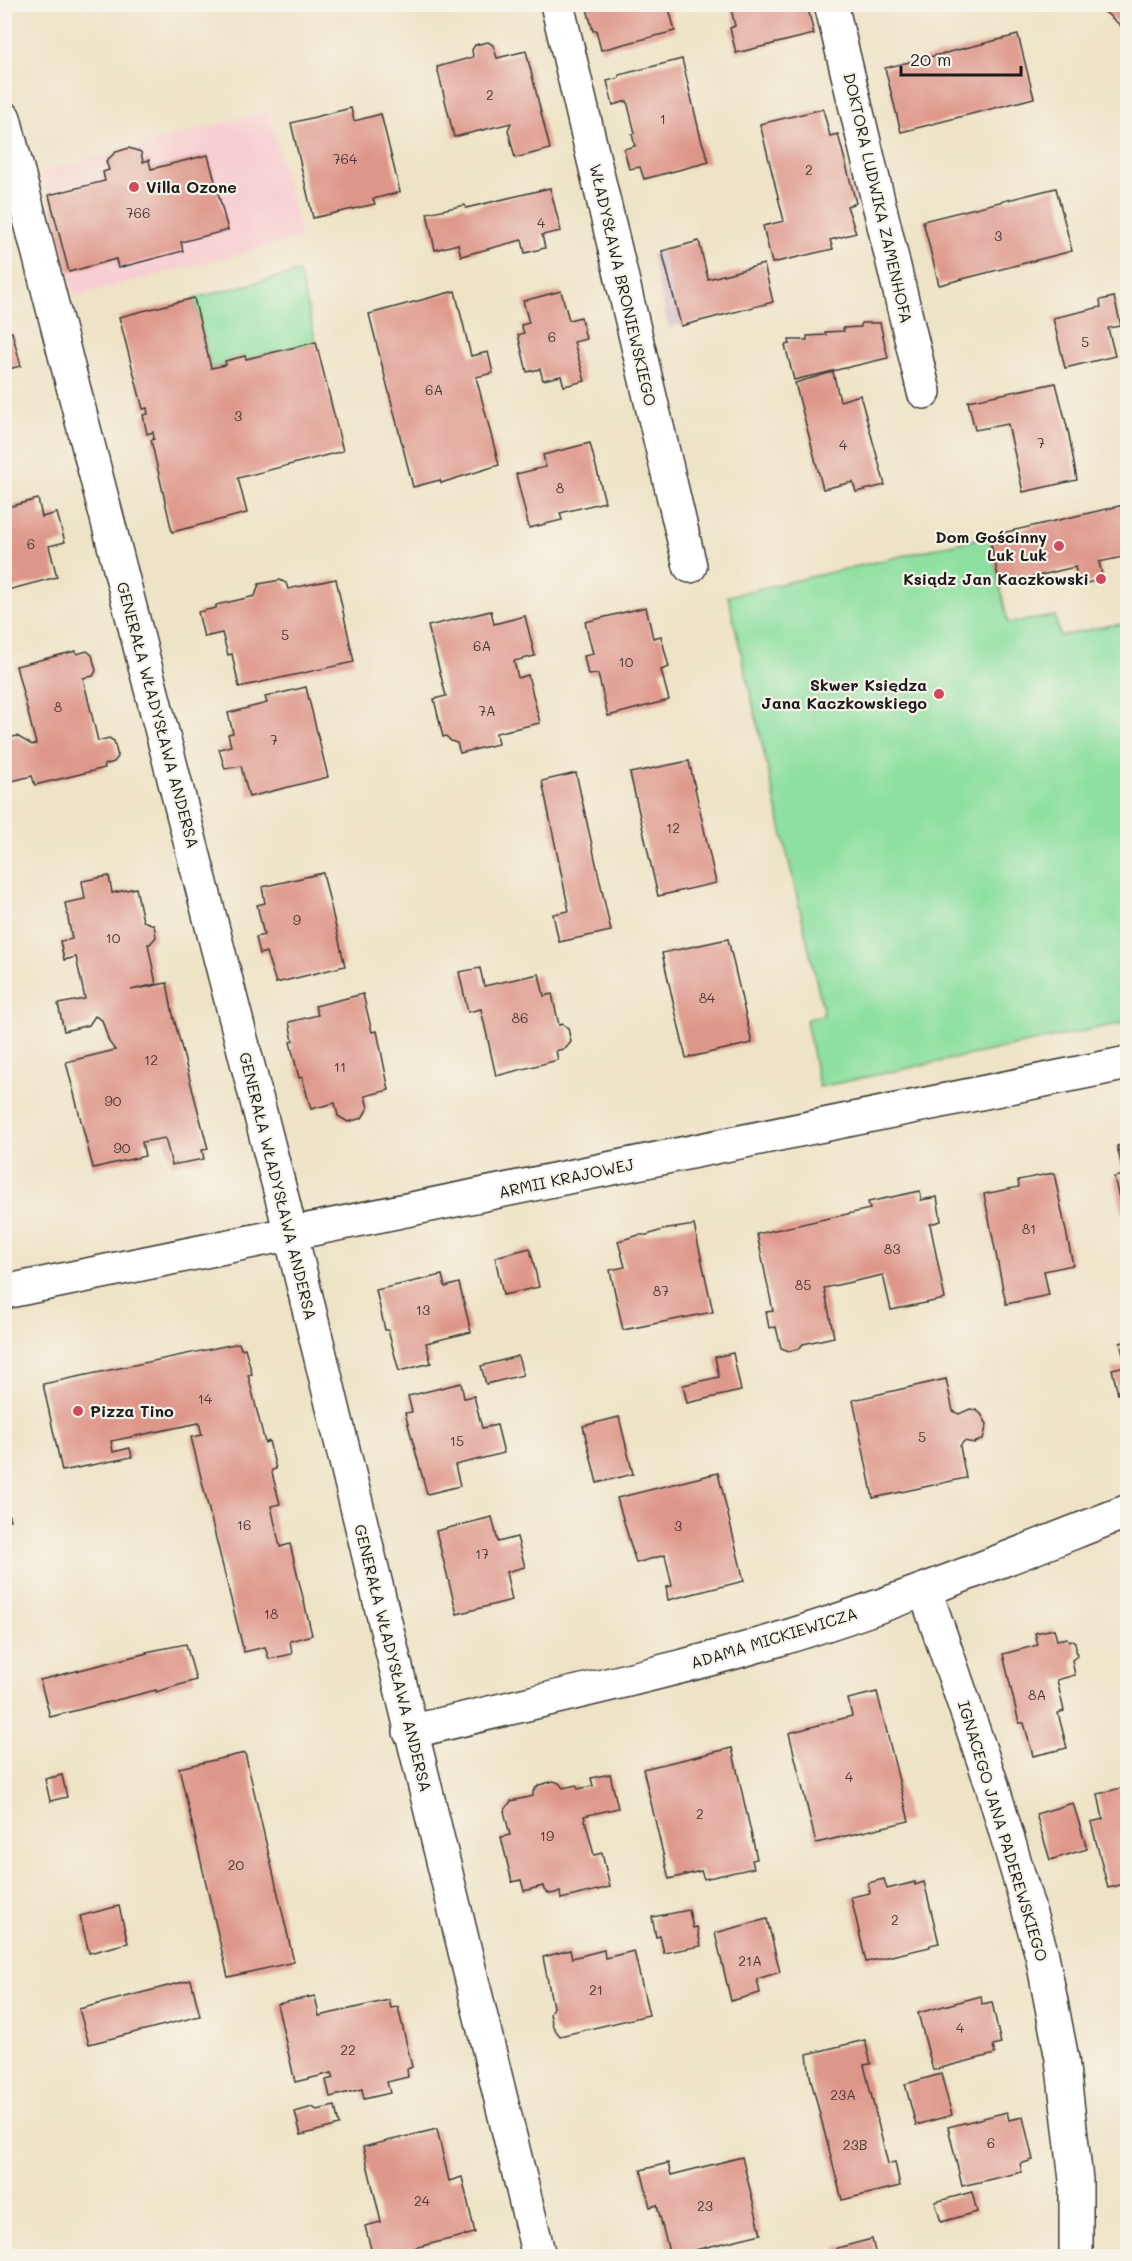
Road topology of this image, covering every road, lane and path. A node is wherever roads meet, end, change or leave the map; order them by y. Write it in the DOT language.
graph roads {
  1 [pos="557,4"];
  2 [pos="831,4"];
  3 [pos="4,118"];
  4 [pos="924,392"];
  5 [pos="690,566"];
  6 [pos="1128,1063"];
  7 [pos="290,1234"];
  8 [pos="4,1292"];
  9 [pos="1128,1511"];
  10 [pos="925,1590"];
  11 [pos="410,1732"];
  12 [pos="539,2256"];
  13 [pos="1076,2256"];
  1 -- 5 [label="street, WŁADYSŁAWA BRONIEWSKIEGO"];
  2 -- 4 [label="street, DOKTORA LUDWIKA ZAMENHOFA"];
  3 -- 7 [label="street, GENERAŁA WŁADYSŁAWA ANDERSA"];
  6 -- 7 [label="street, ARMII KRAJOWEJ"];
  7 -- 8 [label="street, ARMII KRAJOWEJ"];
  7 -- 11 [label="street, GENERAŁA WŁADYSŁAWA ANDERSA"];
  9 -- 10 [label="street, ADAMA MICKIEWICZA"];
  10 -- 11 [label="street, ADAMA MICKIEWICZA"];
  10 -- 13 [label="street, IGNACEGO JANA PADEREWSKIEGO"];
  11 -- 12 [label="street, GENERAŁA WŁADYSŁAWA ANDERSA"];
}
